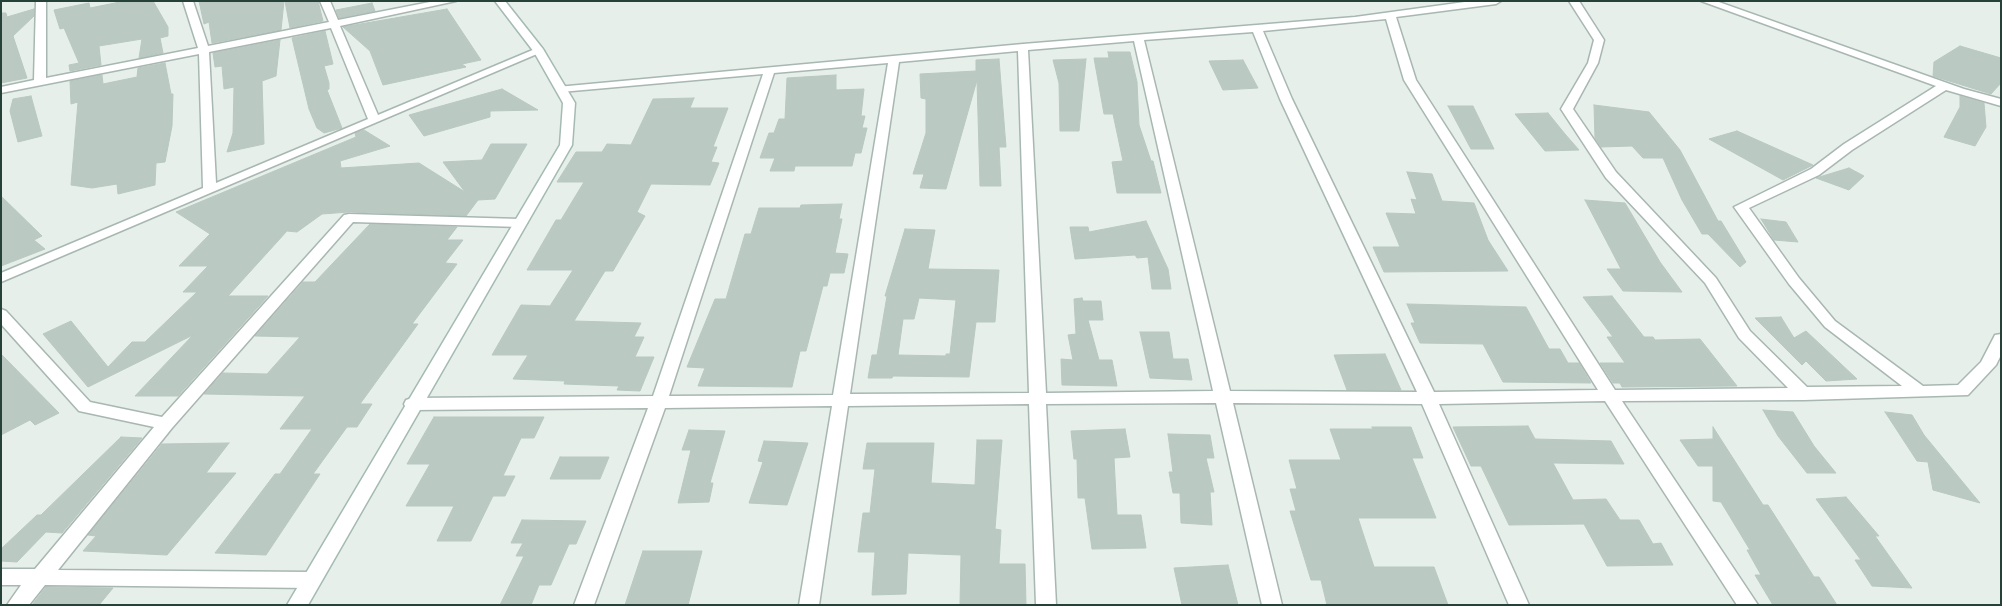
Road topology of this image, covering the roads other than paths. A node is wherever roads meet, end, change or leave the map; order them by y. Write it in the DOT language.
graph roads {
  1 [pos="41,1"];
  2 [pos="188,1"];
  3 [pos="325,1"];
  4 [pos="450,1"];
  5 [pos="500,1"];
  6 [pos="1496,1"];
  7 [pos="1574,1"];
  8 [pos="1706,1"];
  9 [pos="1390,15"];
  10 [pos="336,24"];
  11 [pos="1257,28"];
  12 [pos="1138,37"];
  13 [pos="1023,47"];
  14 [pos="204,50"];
  15 [pos="539,51"];
  16 [pos="894,59"];
  17 [pos="770,70"];
  18 [pos="40,82"];
  19 [pos="1944,86"];
  20 [pos="561,89"];
  21 [pos="1,90"];
  22 [pos="2001,103"];
  23 [pos="374,120"];
  24 [pos="210,190"];
  25 [pos="520,223"];
  26 [pos="1,278"];
  27 [pos="1,314"];
  28 [pos="2001,339"];
  29 [pos="1919,391"];
  30 [pos="1610,394"];
  31 [pos="1804,394"];
  32 [pos="1222,397"];
  33 [pos="1428,398"];
  34 [pos="1037,399"];
  35 [pos="840,400"];
  36 [pos="659,402"];
  37 [pos="412,404"];
  38 [pos="166,424"];
  39 [pos="42,576"];
  40 [pos="1,577"];
  41 [pos="311,580"];
  42 [pos="17,605"];
  43 [pos="297,605"];
  44 [pos="584,605"];
  45 [pos="809,605"];
  46 [pos="1046,605"];
  47 [pos="1272,605"];
  48 [pos="1519,605"];
  49 [pos="1748,605"];
  1 -- 18 [label="street"];
  2 -- 14 [label="street"];
  3 -- 10 [label="street"];
  4 -- 10 [label="street"];
  5 -- 15 [label="street"];
  6 -- 9 [label="street"];
  7 -- 31 [label="street"];
  8 -- 19 [label="street"];
  9 -- 11 [label="street"];
  9 -- 30 [label="street"];
  10 -- 14 [label="street"];
  10 -- 23 [label="street"];
  11 -- 12 [label="street"];
  11 -- 33 [label="street"];
  12 -- 13 [label="street"];
  12 -- 32 [label="street"];
  13 -- 16 [label="street"];
  13 -- 34 [label="street"];
  14 -- 18 [label="street"];
  14 -- 24 [label="street"];
  15 -- 20 [label="street"];
  15 -- 23 [label="street"];
  16 -- 17 [label="street"];
  16 -- 35 [label="street"];
  17 -- 20 [label="street"];
  17 -- 36 [label="street"];
  18 -- 21 [label="street"];
  19 -- 22 [label="street"];
  19 -- 29 [label="street"];
  20 -- 25 [label="street"];
  23 -- 24 [label="street"];
  24 -- 26 [label="street"];
  25 -- 37 [label="street"];
  25 -- 38 [label="street"];
  27 -- 38 [label="street"];
  28 -- 29 [label="street"];
  29 -- 31 [label="street"];
  30 -- 31 [label="street"];
  30 -- 33 [label="street"];
  30 -- 49 [label="street"];
  32 -- 33 [label="street"];
  32 -- 34 [label="street"];
  32 -- 47 [label="street"];
  33 -- 48 [label="street"];
  34 -- 35 [label="street"];
  34 -- 46 [label="street"];
  35 -- 36 [label="street"];
  35 -- 45 [label="street"];
  36 -- 37 [label="street"];
  36 -- 44 [label="street"];
  37 -- 41 [label="street"];
  38 -- 39 [label="street"];
  39 -- 40 [label="street"];
  39 -- 41 [label="street"];
  39 -- 42 [label="street"];
  41 -- 43 [label="street"];
}
